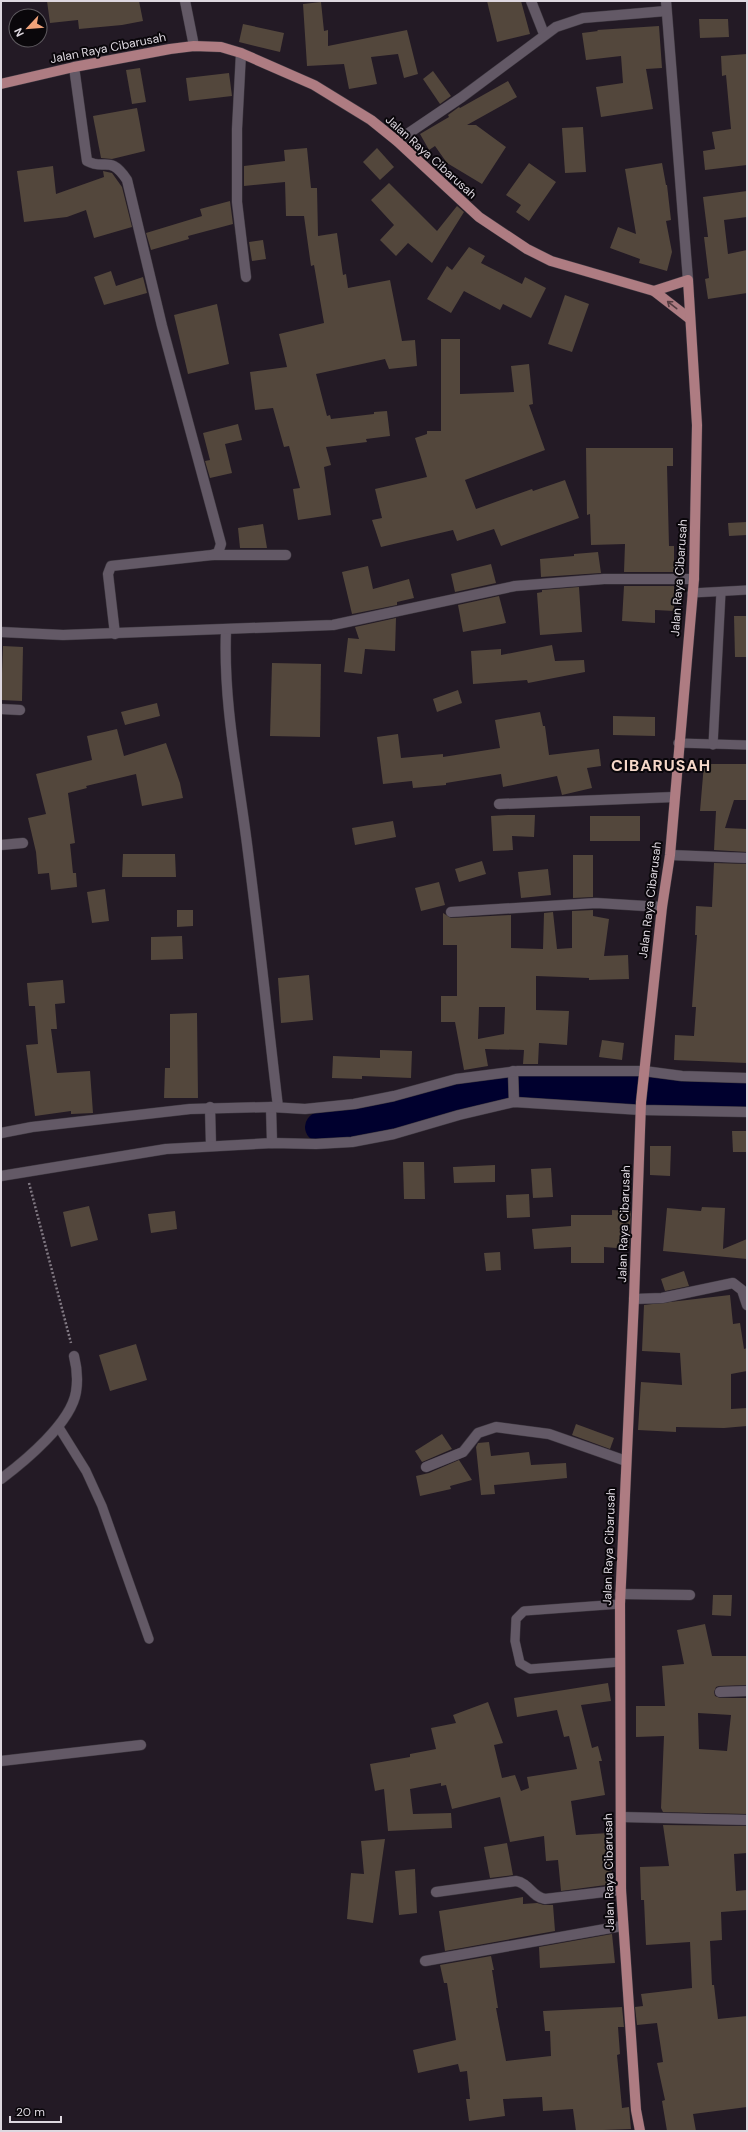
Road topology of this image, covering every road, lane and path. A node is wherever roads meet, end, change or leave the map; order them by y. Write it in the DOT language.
graph roads {
  1 [pos="185,1"];
  2 [pos="531,1"];
  3 [pos="666,6"];
  4 [pos="544,34"];
  5 [pos="194,46"];
  6 [pos="241,53"];
  7 [pos="74,67"];
  8 [pos="1,84"];
  9 [pos="397,141"];
  10 [pos="246,277"];
  11 [pos="688,280"];
  12 [pos="654,291"];
  13 [pos="690,319"];
  14 [pos="212,555"];
  15 [pos="286,555"];
  16 [pos="694,579"];
  17 [pos="747,590"];
  18 [pos="721,592"];
  19 [pos="692,593"];
  20 [pos="226,630"];
  21 [pos="1,632"];
  22 [pos="115,634"];
  23 [pos="1,709"];
  24 [pos="20,710"];
  25 [pos="678,743"];
  26 [pos="713,745"];
  27 [pos="747,745"];
  28 [pos="674,797"];
  29 [pos="498,804"];
  30 [pos="23,843"];
  31 [pos="1,845"];
  32 [pos="670,855"];
  33 [pos="747,858"];
  34 [pos="662,907"];
  35 [pos="450,912"];
  36 [pos="514,1073"];
  37 [pos="644,1074"];
  38 [pos="747,1078"];
  39 [pos="515,1098"];
  40 [pos="641,1106"];
  41 [pos="210,1108"];
  42 [pos="273,1109"];
  43 [pos="747,1112"];
  44 [pos="1,1133"];
  45 [pos="272,1143"];
  46 [pos="211,1146"];
  47 [pos="26,1171"];
  48 [pos="1,1176"];
  49 [pos="634,1299"];
  50 [pos="747,1305"];
  51 [pos="74,1356"];
  52 [pos="58,1426"];
  53 [pos="626,1461"];
  54 [pos="426,1467"];
  55 [pos="1,1479"];
  56 [pos="690,1594"];
  57 [pos="620,1599"];
  58 [pos="148,1639"];
  59 [pos="620,1662"];
  60 [pos="747,1691"];
  61 [pos="720,1692"];
  62 [pos="141,1745"];
  63 [pos="1,1761"];
  64 [pos="620,1817"];
  65 [pos="747,1820"];
  66 [pos="621,1890"];
  67 [pos="436,1892"];
  68 [pos="622,1926"];
  69 [pos="425,1961"];
  70 [pos="640,2131"];
  1 -- 5 [label="street"];
  2 -- 4 [label="street"];
  3 -- 4 [label="street"];
  3 -- 11 [label="street"];
  4 -- 9 [label="street"];
  5 -- 6 [label="main road, Jalan Raya Cibarusah"];
  5 -- 7 [label="main road, Jalan Raya Cibarusah"];
  6 -- 9 [label="main road, Jalan Raya Cibarusah"];
  6 -- 10 [label="street"];
  7 -- 8 [label="main road, Jalan Raya Cibarusah"];
  7 -- 14 [label="street"];
  9 -- 12 [label="main road, Jalan Raya Cibarusah"];
  11 -- 12 [label="main road"];
  11 -- 13 [label="main road, Jalan Raya Cibarusah"];
  13 -- 12 [label="main road, Jalan Raya Cibarusah, one-way"];
  13 -- 16 [label="main road, Jalan Raya Cibarusah"];
  14 -- 15 [label="street"];
  14 -- 22 [label="street"];
  16 -- 19 [label="main road, Jalan Raya Cibarusah"];
  16 -- 20 [label="street"];
  17 -- 18 [label="lane"];
  18 -- 19 [label="lane"];
  18 -- 26 [label="lane"];
  19 -- 25 [label="main road, Jalan Raya Cibarusah"];
  20 -- 22 [label="street"];
  20 -- 42 [label="street"];
  21 -- 22 [label="street"];
  23 -- 24 [label="street"];
  25 -- 26 [label="lane"];
  25 -- 28 [label="main road, Jalan Raya Cibarusah"];
  26 -- 27 [label="lane"];
  28 -- 29 [label="street"];
  28 -- 32 [label="main road, Jalan Raya Cibarusah"];
  30 -- 31 [label="street"];
  32 -- 33 [label="street"];
  32 -- 34 [label="main road, Jalan Raya Cibarusah"];
  34 -- 35 [label="street"];
  34 -- 37 [label="main road, Jalan Raya Cibarusah"];
  36 -- 37 [label="street"];
  36 -- 39 [label="street"];
  36 -- 42 [label="street"];
  37 -- 38 [label="street"];
  37 -- 40 [label="main road, Jalan Raya Cibarusah"];
  39 -- 40 [label="street"];
  39 -- 45 [label="street"];
  40 -- 43 [label="street"];
  40 -- 49 [label="main road, Jalan Raya Cibarusah"];
  41 -- 42 [label="street"];
  41 -- 44 [label="street"];
  41 -- 46 [label="street"];
  42 -- 45 [label="street"];
  45 -- 46 [label="street"];
  46 -- 47 [label="street"];
  47 -- 48 [label="street"];
  47 -- 51 [label="path"];
  49 -- 50 [label="street"];
  49 -- 53 [label="main road, Jalan Raya Cibarusah"];
  51 -- 52 [label="street"];
  52 -- 55 [label="street"];
  52 -- 58 [label="lane"];
  53 -- 54 [label="street"];
  53 -- 57 [label="main road, Jalan Raya Cibarusah"];
  56 -- 57 [label="street"];
  57 -- 59 [label="main road, Jalan Raya Cibarusah"];
  57 -- 59 [label="lane"];
  59 -- 64 [label="main road, Jalan Raya Cibarusah"];
  60 -- 61 [label="street"];
  62 -- 63 [label="street"];
  64 -- 65 [label="street"];
  64 -- 66 [label="main road, Jalan Raya Cibarusah"];
  66 -- 67 [label="street"];
  66 -- 68 [label="main road, Jalan Raya Cibarusah"];
  68 -- 69 [label="street"];
  68 -- 70 [label="main road, Jalan Raya Cibarusah"];
}
